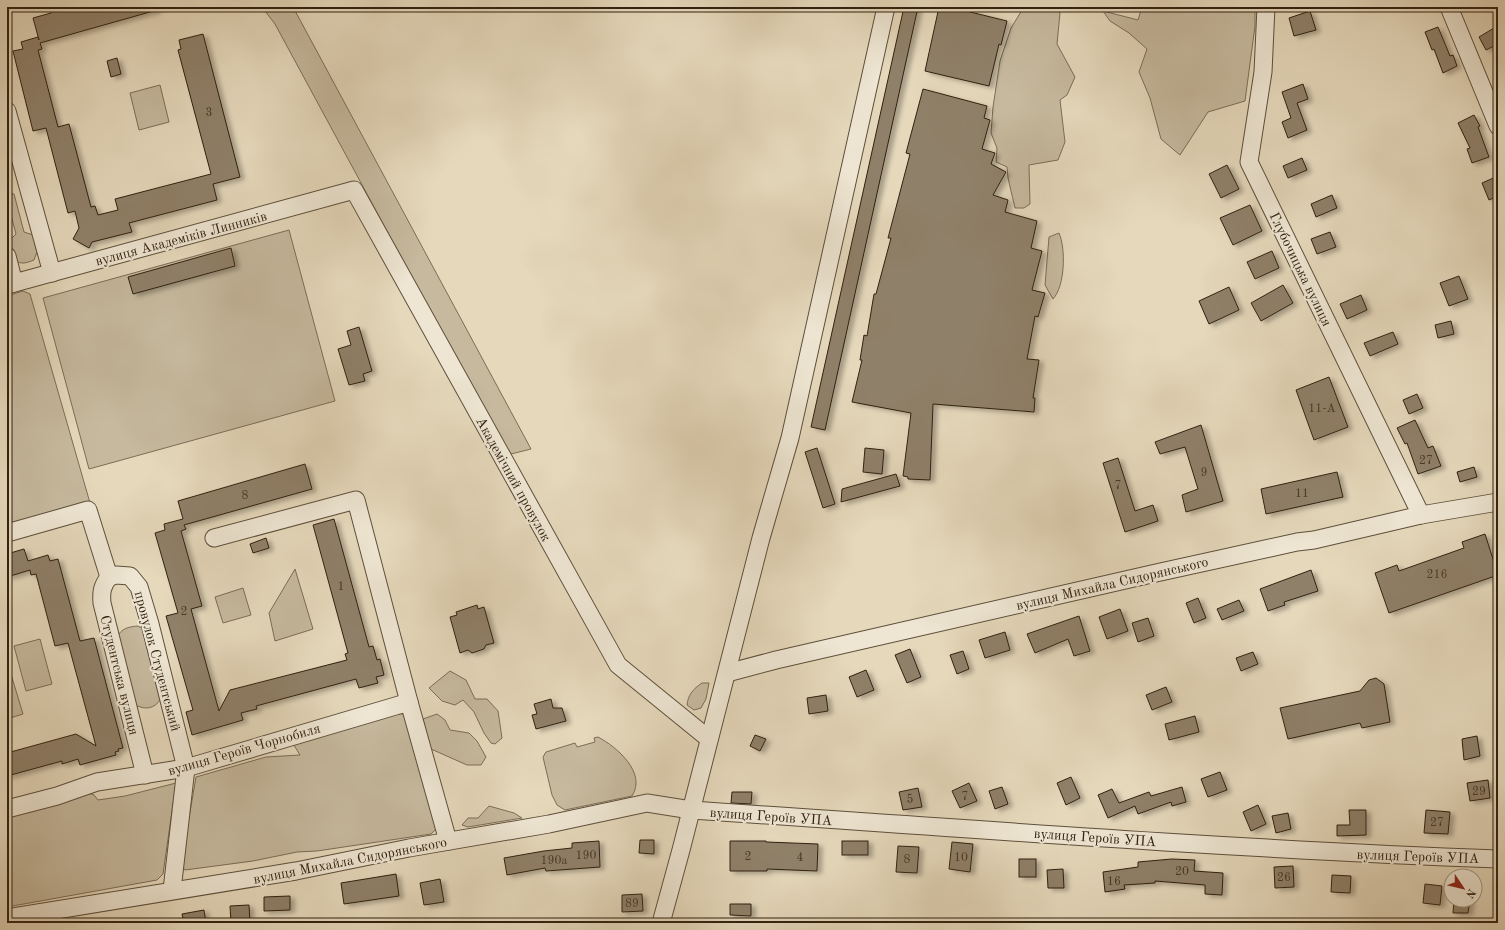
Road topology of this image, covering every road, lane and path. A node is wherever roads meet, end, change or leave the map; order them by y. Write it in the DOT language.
graph roads {
  1 [pos="886,7"];
  2 [pos="1266,7"];
  3 [pos="1449,7"];
  4 [pos="7,111"];
  5 [pos="1498,126"];
  6 [pos="354,190"];
  7 [pos="7,256"];
  8 [pos="52,273"];
  9 [pos="11,284"];
  10 [pos="1498,502"];
  11 [pos="1422,515"];
  12 [pos="7,533"];
  13 [pos="214,538"];
  14 [pos="109,577"];
  15 [pos="727,673"];
  16 [pos="409,702"];
  17 [pos="709,739"];
  18 [pos="186,768"];
  19 [pos="145,775"];
  20 [pos="7,809"];
  21 [pos="691,810"];
  22 [pos="448,841"];
  23 [pos="1498,859"];
  24 [pos="172,890"];
  25 [pos="7,918"];
  26 [pos="661,923"];
  1 -- 15 [label="street"];
  2 -- 11 [label="street, Глубочицька вулиця"];
  3 -- 5 [label="street"];
  4 -- 8 [label="street"];
  6 -- 8 [label="street, вулиця Академіків Линників"];
  6 -- 17 [label="street, Академічний провулок"];
  7 -- 9 [label="street"];
  8 -- 9 [label="street, вулиця Академіків Линників"];
  10 -- 11 [label="street, вулиця Михайла Сидорянського"];
  11 -- 15 [label="street, вулиця Михайла Сидорянського"];
  12 -- 14 [label="street"];
  13 -- 16 [label="street"];
  14 -- 18 [label="street, провулок Студентський"];
  14 -- 19 [label="street, Студентська вулиця"];
  15 -- 17 [label="street"];
  16 -- 18 [label="street, вулиця Героїв Чорнобиля"];
  16 -- 22 [label="street"];
  17 -- 21 [label="street"];
  18 -- 19 [label="street, вулиця Героїв Чорнобиля"];
  18 -- 24 [label="street"];
  19 -- 20 [label="street, вулиця Героїв Чорнобиля"];
  21 -- 22 [label="street, вулиця Михайла Сидорянського"];
  21 -- 23 [label="street, вулиця Героїв УПА"];
  21 -- 26 [label="street"];
  22 -- 24 [label="street, вулиця Михайла Сидорянського"];
  24 -- 25 [label="street, вулиця Михайла Сидорянського"];
}
